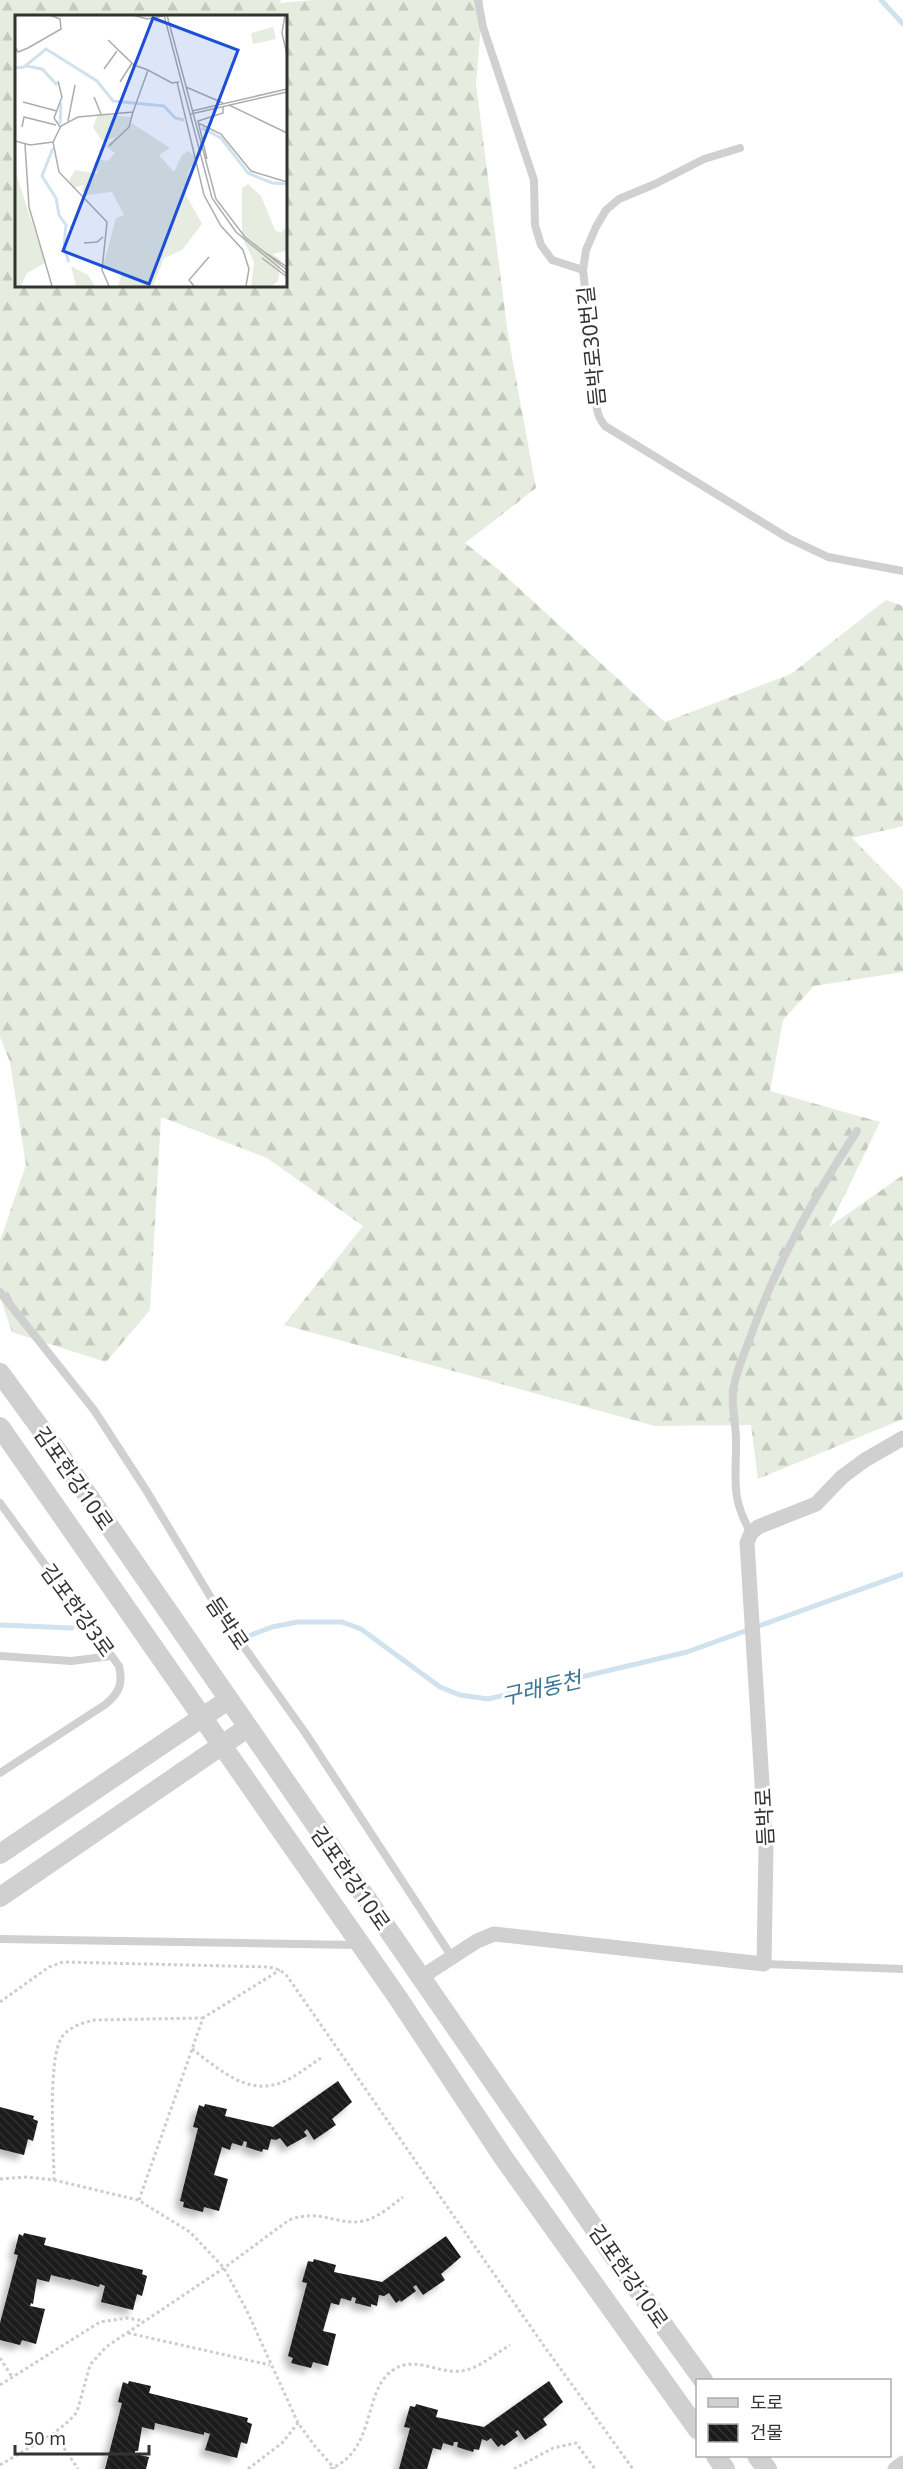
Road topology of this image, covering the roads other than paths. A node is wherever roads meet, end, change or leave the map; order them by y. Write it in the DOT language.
graph roads {
  1 [pos="478,0"];
  2 [pos="740,148"];
  3 [pos="583,270"];
  4 [pos="903,571"];
  5 [pos="857,1131"];
  6 [pos="0,1293"];
  7 [pos="0,1373"];
  8 [pos="0,1427"];
  9 [pos="903,1438"];
  10 [pos="0,1503"];
  11 [pos="751,1533"];
  12 [pos="0,1656"];
  13 [pos="111,1656"];
  14 [pos="228,1700"];
  15 [pos="201,1718"];
  16 [pos="247,1728"];
  17 [pos="221,1747"];
  18 [pos="0,1773"];
  19 [pos="0,1854"];
  20 [pos="0,1897"];
  21 [pos="0,1939"];
  22 [pos="360,1945"];
  23 [pos="452,1957"];
  24 [pos="764,1964"];
  25 [pos="903,1969"];
  26 [pos="420,1978"];
  27 [pos="702,2379"];
  28 [pos="696,2427"];
  29 [pos="758,2457"];
  30 [pos="903,2463"];
  31 [pos="767,2469"];
  32 [pos="895,2469"];
  1 -- 3 [label="lane, 듬박로30번길"];
  2 -- 3 [label="lane"];
  3 -- 4 [label="lane, 듬박로30번길"];
  5 -- 11 [label="lane"];
  6 -- 23 [label="lane, 듬박로"];
  7 -- 14 [label="street, 김포한강10로"];
  8 -- 15 [label="street, 김포한강10로"];
  9 -- 11 [label="street"];
  10 -- 13 [label="lane, 김포한강3로"];
  11 -- 24 [label="street, 듬박로"];
  12 -- 13 [label="lane"];
  13 -- 18 [label="lane, 김포한강3로"];
  14 -- 15 [label="street"];
  14 -- 16 [label="street, 김포한강10로"];
  15 -- 17 [label="street, 김포한강10로"];
  15 -- 19 [label="street"];
  16 -- 17 [label="street"];
  16 -- 26 [label="street, 김포한강10로"];
  17 -- 20 [label="street"];
  17 -- 22 [label="street, 김포한강10로"];
  21 -- 22 [label="lane"];
  22 -- 28 [label="street, 김포한강10로"];
  23 -- 24 [label="street"];
  23 -- 26 [label="street"];
  24 -- 25 [label="lane"];
  26 -- 27 [label="street, 김포한강10로"];
  29 -- 31 [label="street"];
  30 -- 32 [label="street"];
}
